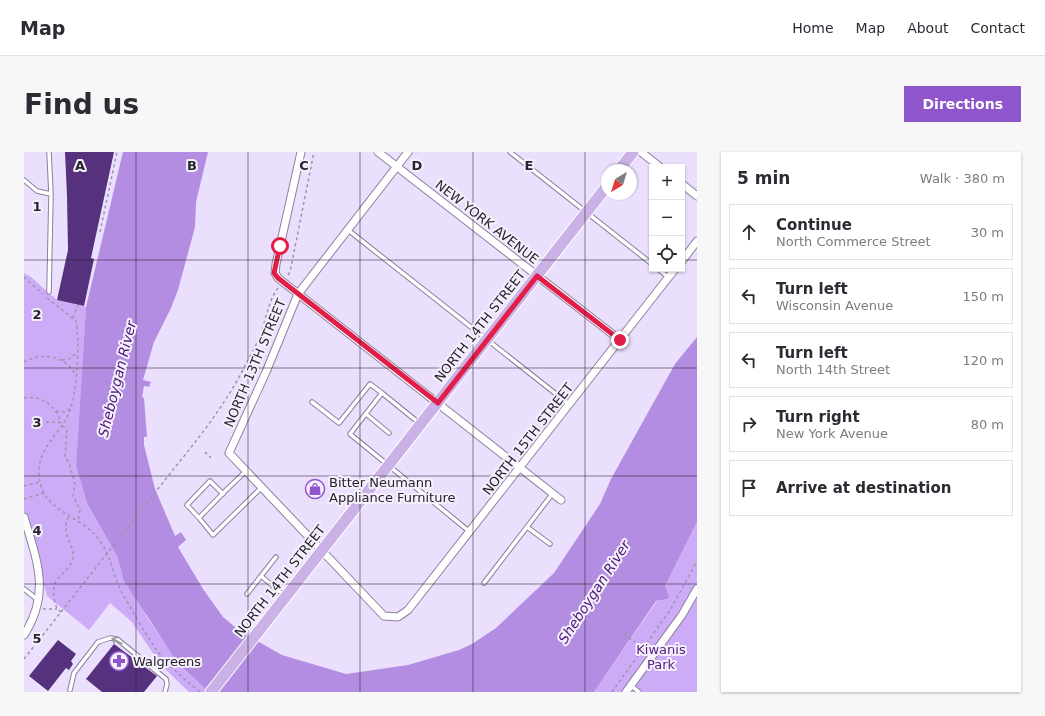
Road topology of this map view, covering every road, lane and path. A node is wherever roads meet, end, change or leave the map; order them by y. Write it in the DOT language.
graph roads {
  1 [pos="49,152"];
  2 [pos="117,152"];
  3 [pos="301,152"];
  4 [pos="314,152"];
  5 [pos="378,152"];
  6 [pos="408,152"];
  7 [pos="510,152"];
  8 [pos="633,152"];
  9 [pos="641,152"];
  10 [pos="624,164"];
  11 [pos="656,164"];
  12 [pos="397,167"];
  13 [pos="24,180"];
  14 [pos="685,186"];
  15 [pos="601,193"];
  16 [pos="51,194"];
  17 [pos="697,196"];
  18 [pos="586,212"];
  19 [pos="348,230"];
  20 [pos="100,232"];
  21 [pos="697,241"];
  22 [pos="685,256"];
  23 [pos="649,262"];
  24 [pos="662,272"];
  25 [pos="673,272"];
  26 [pos="537,276"];
  27 [pos="24,277"];
  28 [pos="669,278"];
  29 [pos="282,282"];
  30 [pos="49,292"];
  31 [pos="298,294"];
  32 [pos="78,305"];
  33 [pos="73,319"];
  34 [pos="487,340"];
  35 [pos="620,340"];
  36 [pos="76,354"];
  37 [pos="60,360"];
  38 [pos="24,362"];
  39 [pos="76,375"];
  40 [pos="382,393"];
  41 [pos="24,398"];
  42 [pos="312,402"];
  43 [pos="438,403"];
  44 [pos="570,405"];
  45 [pos="71,408"];
  46 [pos="56,411"];
  47 [pos="366,414"];
  48 [pos="46,422"];
  49 [pos="62,424"];
  50 [pos="421,425"];
  51 [pos="390,433"];
  52 [pos="206,452"];
  53 [pos="212,458"];
  54 [pos="388,465"];
  55 [pos="520,468"];
  56 [pos="246,471"];
  57 [pos="40,482"];
  58 [pos="24,486"];
  59 [pos="261,488"];
  60 [pos="44,493"];
  61 [pos="553,493"];
  62 [pos="223,494"];
  63 [pos="24,499"];
  64 [pos="561,500"];
  65 [pos="68,516"];
  66 [pos="24,517"];
  67 [pos="199,518"];
  68 [pos="78,522"];
  69 [pos="527,526"];
  70 [pos="470,532"];
  71 [pos="550,544"];
  72 [pos="321,552"];
  73 [pos="276,557"];
  74 [pos="697,562"];
  75 [pos="261,576"];
  76 [pos="484,583"];
  77 [pos="24,589"];
  78 [pos="697,589"];
  79 [pos="248,594"];
  80 [pos="286,597"];
  81 [pos="38,604"];
  82 [pos="57,609"];
  83 [pos="61,612"];
  84 [pos="624,634"];
  85 [pos="24,635"];
  86 [pos="635,642"];
  87 [pos="24,659"];
  88 [pos="630,685"];
  89 [pos="70,691"];
  90 [pos="165,692"];
  91 [pos="200,692"];
  92 [pos="212,692"];
  93 [pos="612,692"];
  94 [pos="626,692"];
  95 [pos="639,692"];
  1 -- 16 [label="lane"];
  2 -- 20 [label="path"];
  3 -- 29 [label="street"];
  4 -- 29 [label="path"];
  5 -- 12 [label="street, NEW YORK AVENUE"];
  6 -- 12 [label="street, NORTH 13TH STREET"];
  7 -- 18 [label="lane"];
  8 -- 10 [label="main road"];
  9 -- 11 [label="street"];
  12 -- 19 [label="street, NORTH 13TH STREET"];
  12 -- 26 [label="street, NEW YORK AVENUE"];
  13 -- 16 [label="lane"];
  14 -- 17 [label="street"];
  15 -- 18 [label="main road, NORTH 14TH STREET"];
  16 -- 30 [label="lane"];
  18 -- 23 [label="lane"];
  18 -- 26 [label="main road, NORTH 14TH STREET"];
  19 -- 31 [label="street, NORTH 13TH STREET"];
  19 -- 34 [label="lane"];
  21 -- 22 [label="street"];
  24 -- 28 [label="lane"];
  25 -- 28 [label="street, NORTH 15TH STREET"];
  26 -- 34 [label="main road, NORTH 14TH STREET"];
  26 -- 35 [label="street, NEW YORK AVENUE"];
  27 -- 33 [label="path"];
  28 -- 35 [label="street, NORTH 15TH STREET"];
  29 -- 31 [label="street"];
  29 -- 83 [label="path, bridge"];
  31 -- 43 [label="street"];
  31 -- 56 [label="street, NORTH 13TH STREET"];
  32 -- 33 [label="path"];
  33 -- 36 [label="path"];
  34 -- 43 [label="main road, NORTH 14TH STREET"];
  34 -- 44 [label="lane"];
  35 -- 44 [label="street, NORTH 15TH STREET"];
  36 -- 37 [label="path"];
  36 -- 39 [label="path"];
  37 -- 38 [label="path"];
  37 -- 39 [label="path"];
  39 -- 45 [label="path"];
  40 -- 42 [label="lane"];
  40 -- 47 [label="lane"];
  40 -- 50 [label="lane"];
  41 -- 46 [label="path"];
  43 -- 50 [label="main road, NORTH 14TH STREET"];
  43 -- 55 [label="street"];
  44 -- 55 [label="street, NORTH 15TH STREET"];
  45 -- 46 [label="path"];
  45 -- 49 [label="path"];
  46 -- 49 [label="path"];
  47 -- 51 [label="lane"];
  47 -- 54 [label="lane"];
  48 -- 49 [label="path"];
  49 -- 57 [label="path"];
  49 -- 68 [label="path"];
  50 -- 54 [label="main road, NORTH 14TH STREET"];
  52 -- 53 [label="path"];
  54 -- 70 [label="lane"];
  54 -- 72 [label="main road, NORTH 14TH STREET"];
  55 -- 61 [label="street"];
  55 -- 70 [label="street, NORTH 15TH STREET"];
  56 -- 59 [label="street"];
  56 -- 62 [label="lane"];
  57 -- 58 [label="path"];
  57 -- 60 [label="path"];
  59 -- 67 [label="lane"];
  59 -- 72 [label="street"];
  60 -- 63 [label="path"];
  60 -- 65 [label="path"];
  61 -- 64 [label="street"];
  61 -- 69 [label="lane"];
  62 -- 67 [label="lane"];
  62 -- 67 [label="lane"];
  65 -- 68 [label="path"];
  65 -- 82 [label="path"];
  66 -- 81 [label="street"];
  68 -- 91 [label="path"];
  69 -- 71 [label="lane"];
  69 -- 76 [label="lane"];
  70 -- 72 [label="street, NORTH 15TH STREET"];
  72 -- 80 [label="main road, NORTH 14TH STREET"];
  73 -- 75 [label="lane"];
  74 -- 93 [label="path"];
  75 -- 79 [label="lane"];
  75 -- 80 [label="lane"];
  77 -- 81 [label="lane"];
  78 -- 88 [label="street"];
  80 -- 92 [label="main road, NORTH 14TH STREET"];
  81 -- 82 [label="path"];
  81 -- 85 [label="street"];
  82 -- 83 [label="path"];
  83 -- 87 [label="path"];
  84 -- 86 [label="path"];
  88 -- 94 [label="street"];
  88 -- 95 [label="lane"];
  90 -- 89 [label="lane, one-way"];
}
